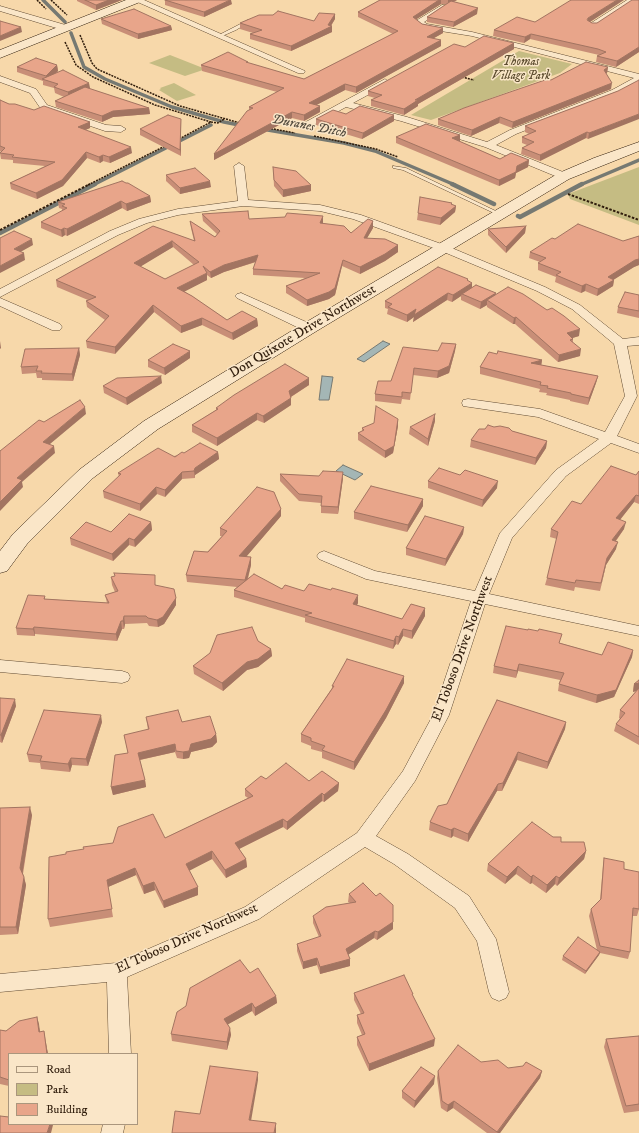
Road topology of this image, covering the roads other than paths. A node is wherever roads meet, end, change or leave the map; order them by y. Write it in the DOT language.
graph roads {
  1 [pos="136,0"];
  2 [pos="632,0"];
  3 [pos="445,7"];
  4 [pos="0,8"];
  5 [pos="256,18"];
  6 [pos="71,26"];
  7 [pos="592,26"];
  8 [pos="472,34"];
  9 [pos="219,36"];
  10 [pos="458,42"];
  11 [pos="0,54"];
  12 [pos="301,71"];
  13 [pos="639,78"];
  14 [pos="0,79"];
  15 [pos="391,79"];
  16 [pos="346,104"];
  17 [pos="121,129"];
  18 [pos="302,130"];
  19 [pos="488,145"];
  20 [pos="639,146"];
  21 [pos="239,166"];
  22 [pos="395,168"];
  23 [pos="564,176"];
  24 [pos="243,203"];
  25 [pos="500,214"];
  26 [pos="443,248"];
  27 [pos="0,294"];
  28 [pos="241,296"];
  29 [pos="0,302"];
  30 [pos="56,327"];
  31 [pos="308,328"];
  32 [pos="639,341"];
  33 [pos="620,343"];
  34 [pos="468,403"];
  35 [pos="609,438"];
  36 [pos="639,448"];
  37 [pos="324,556"];
  38 [pos="0,566"];
  39 [pos="480,597"];
  40 [pos="639,631"];
  41 [pos="0,666"];
  42 [pos="122,677"];
  43 [pos="364,838"];
  44 [pos="117,972"];
  45 [pos="0,982"];
  46 [pos="499,992"];
  47 [pos="120,1053"];
  1 -- 6 [label="street"];
  1 -- 9 [label="street"];
  2 -- 7 [label="street"];
  3 -- 8 [label="street"];
  4 -- 6 [label="street"];
  5 -- 9 [label="lane"];
  6 -- 11 [label="street"];
  8 -- 10 [label="street"];
  8 -- 13 [label="street"];
  9 -- 12 [label="street"];
  13 -- 19 [label="street"];
  14 -- 17 [label="street"];
  15 -- 16 [label="street"];
  16 -- 18 [label="street"];
  16 -- 19 [label="street"];
  19 -- 23 [label="street"];
  20 -- 23 [label="street, Don Quixote Drive Northwest"];
  21 -- 24 [label="street"];
  22 -- 25 [label="lane"];
  23 -- 25 [label="street, Don Quixote Drive Northwest"];
  24 -- 26 [label="street"];
  24 -- 27 [label="street"];
  25 -- 26 [label="street, Don Quixote Drive Northwest"];
  26 -- 31 [label="street, Don Quixote Drive Northwest"];
  26 -- 33 [label="street"];
  28 -- 31 [label="street"];
  29 -- 30 [label="street"];
  31 -- 38 [label="street, Don Quixote Drive Northwest"];
  32 -- 33 [label="street"];
  33 -- 35 [label="street, El Toboso Drive Northwest"];
  34 -- 35 [label="street"];
  35 -- 36 [label="street"];
  35 -- 39 [label="street, El Toboso Drive Northwest"];
  37 -- 39 [label="street"];
  39 -- 40 [label="street"];
  39 -- 43 [label="street, El Toboso Drive Northwest"];
  41 -- 42 [label="street"];
  43 -- 44 [label="street, El Toboso Drive Northwest"];
  43 -- 46 [label="street"];
  44 -- 45 [label="street, El Toboso Drive Northwest"];
  44 -- 47 [label="street"];
}
